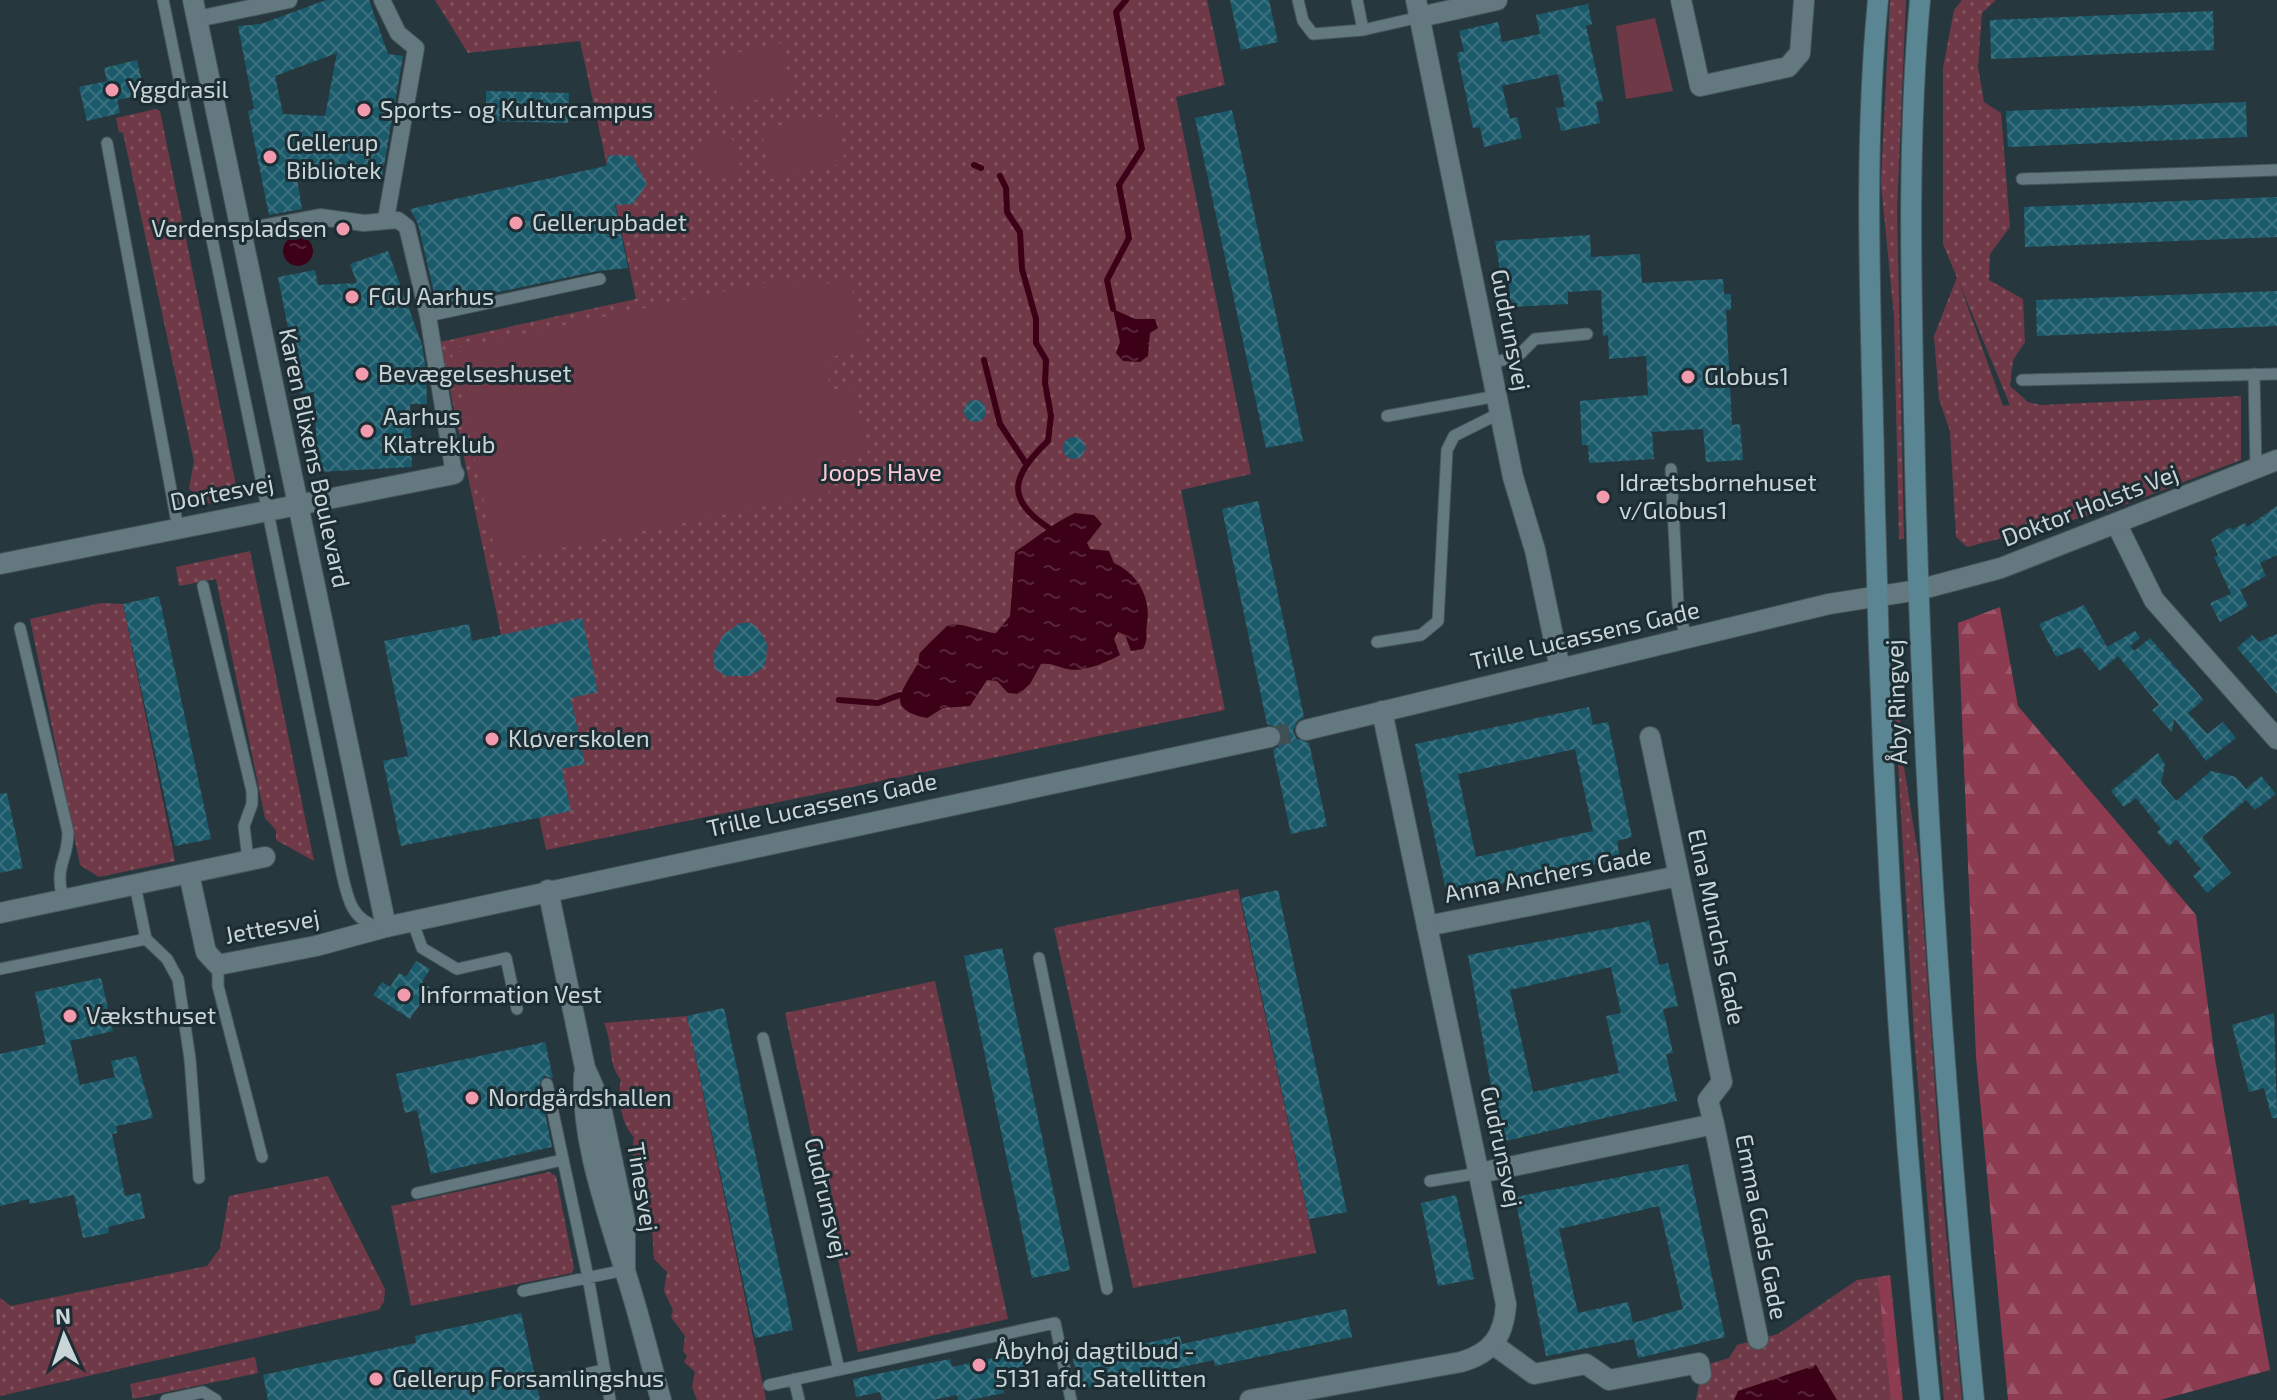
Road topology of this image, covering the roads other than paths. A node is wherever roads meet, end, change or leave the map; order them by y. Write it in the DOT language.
graph roads {
  1 [pos="163,0"];
  2 [pos="289,0"];
  3 [pos="382,0"];
  4 [pos="1298,0"];
  5 [pos="1357,0"];
  6 [pos="1497,0"];
  7 [pos="1681,0"];
  8 [pos="1804,0"];
  9 [pos="1878,0"];
  10 [pos="1920,0"];
  11 [pos="1418,9"];
  12 [pos="195,10"];
  13 [pos="1363,30"];
  14 [pos="107,143"];
  15 [pos="2277,170"];
  16 [pos="2022,179"];
  17 [pos="386,219"];
  18 [pos="241,232"];
  19 [pos="600,279"];
  20 [pos="428,316"];
  21 [pos="1587,334"];
  22 [pos="1490,363"];
  23 [pos="2254,374"];
  24 [pos="2277,374"];
  25 [pos="2022,380"];
  26 [pos="1498,405"];
  27 [pos="1387,416"];
  28 [pos="2277,460"];
  29 [pos="1671,469"];
  30 [pos="2256,469"];
  31 [pos="454,474"];
  32 [pos="297,505"];
  33 [pos="268,510"];
  34 [pos="2117,525"];
  35 [pos="178,528"];
  36 [pos="0,564"];
  37 [pos="203,586"];
  38 [pos="1918,590"];
  39 [pos="1877,596"];
  40 [pos="20,628"];
  41 [pos="1686,638"];
  42 [pos="1377,642"];
  43 [pos="1560,669"];
  44 [pos="1382,711"];
  45 [pos="1306,730"];
  46 [pos="1270,737"];
  47 [pos="1650,737"];
  48 [pos="2277,739"];
  49 [pos="256,858"];
  50 [pos="189,874"];
  51 [pos="1679,876"];
  52 [pos="135,885"];
  53 [pos="548,890"];
  54 [pos="63,900"];
  55 [pos="0,913"];
  56 [pos="412,919"];
  57 [pos="1427,926"];
  58 [pos="384,927"];
  59 [pos="146,939"];
  60 [pos="1039,958"];
  61 [pos="218,965"];
  62 [pos="0,969"];
  63 [pos="517,1009"];
  64 [pos="763,1038"];
  65 [pos="547,1084"];
  66 [pos="1714,1124"];
  67 [pos="262,1157"];
  68 [pos="562,1160"];
  69 [pos="1480,1173"];
  70 [pos="199,1178"];
  71 [pos="1430,1181"];
  72 [pos="417,1193"];
  73 [pos="625,1270"];
  74 [pos="588,1277"];
  75 [pos="1107,1289"];
  76 [pos="523,1291"];
  77 [pos="1758,1339"];
  78 [pos="646,1345"];
  79 [pos="1494,1345"];
  80 [pos="604,1370"];
  81 [pos="839,1370"];
  82 [pos="1701,1374"];
  83 [pos="794,1379"];
  84 [pos="547,1382"];
  85 [pos="769,1385"];
  86 [pos="1332,1392"];
  87 [pos="166,1400"];
  88 [pos="216,1400"];
  89 [pos="610,1400"];
  90 [pos="661,1400"];
  91 [pos="671,1400"];
  92 [pos="799,1400"];
  93 [pos="1071,1400"];
  94 [pos="1250,1400"];
  95 [pos="1930,1400"];
  96 [pos="1974,1400"];
  1 -- 33 [label="lane"];
  2 -- 12 [label="street"];
  3 -- 17 [label="street"];
  4 -- 13 [label="lane"];
  5 -- 13 [label="lane"];
  6 -- 11 [label="street"];
  7 -- 8 [label="street"];
  9 -- 39 [label="main road, Åby Ringvej"];
  10 -- 38 [label="main road, Åby Ringvej"];
  11 -- 13 [label="lane"];
  11 -- 22 [label="street, Gudrunsvej"];
  12 -- 18 [label="street, Karen Blixens Boulevard"];
  14 -- 35 [label="lane"];
  15 -- 16 [label="lane"];
  17 -- 18 [label="street"];
  17 -- 20 [label="street"];
  18 -- 32 [label="street, Karen Blixens Boulevard"];
  19 -- 20 [label="lane"];
  20 -- 31 [label="street"];
  21 -- 22 [label="lane"];
  22 -- 26 [label="street, Gudrunsvej"];
  23 -- 24 [label="lane"];
  23 -- 25 [label="lane"];
  23 -- 30 [label="lane"];
  26 -- 27 [label="lane"];
  26 -- 42 [label="lane"];
  26 -- 43 [label="street, Gudrunsvej"];
  28 -- 30 [label="street, Doktor Holsts Vej"];
  29 -- 41 [label="lane"];
  30 -- 34 [label="street, Doktor Holsts Vej"];
  31 -- 32 [label="street, Dortesvej"];
  32 -- 33 [label="street, Dortesvej"];
  32 -- 58 [label="street, Karen Blixens Boulevard"];
  33 -- 35 [label="street, Dortesvej"];
  33 -- 58 [label="lane"];
  34 -- 38 [label="street, Doktor Holsts Vej"];
  34 -- 48 [label="street"];
  35 -- 36 [label="street, Dortesvej"];
  37 -- 49 [label="lane"];
  38 -- 39 [label="street, Doktor Holsts Vej"];
  38 -- 96 [label="main road, Åby Ringvej"];
  39 -- 41 [label="street, Trille Lucassens Gade"];
  39 -- 95 [label="main road, Åby Ringvej"];
  40 -- 54 [label="lane"];
  41 -- 43 [label="street, Trille Lucassens Gade"];
  43 -- 44 [label="street, Trille Lucassens Gade"];
  44 -- 45 [label="street, Trille Lucassens Gade"];
  44 -- 57 [label="street, Gudrunsvej"];
  46 -- 53 [label="street, Trille Lucassens Gade"];
  47 -- 51 [label="street, Elna Munchs Gade"];
  49 -- 50 [label="street"];
  50 -- 52 [label="street"];
  50 -- 61 [label="street, Jettesvej"];
  51 -- 57 [label="street, Anna Anchers Gade"];
  51 -- 66 [label="street, Elna Munchs Gade"];
  52 -- 54 [label="street"];
  52 -- 59 [label="lane"];
  53 -- 56 [label="street, Trille Lucassens Gade"];
  53 -- 73 [label="street, Tinesvej"];
  54 -- 55 [label="street"];
  56 -- 58 [label="street, Trille Lucassens Gade"];
  56 -- 63 [label="lane"];
  57 -- 69 [label="street, Gudrunsvej"];
  58 -- 61 [label="street, Jettesvej"];
  59 -- 62 [label="lane"];
  59 -- 70 [label="lane"];
  60 -- 75 [label="lane"];
  61 -- 67 [label="lane"];
  64 -- 81 [label="lane, Gudrunsvej"];
  65 -- 68 [label="lane"];
  66 -- 69 [label="street, Emma Gads Gade"];
  66 -- 77 [label="street, Emma Gads Gade"];
  68 -- 72 [label="lane"];
  68 -- 74 [label="lane"];
  69 -- 71 [label="lane"];
  69 -- 79 [label="street, Gudrunsvej"];
  73 -- 74 [label="lane"];
  73 -- 78 [label="street, Tinesvej"];
  74 -- 76 [label="lane"];
  74 -- 80 [label="lane"];
  78 -- 90 [label="street, Tinesvej"];
  78 -- 91 [label="street, Tinesvej"];
  79 -- 82 [label="street"];
  79 -- 86 [label="street"];
  80 -- 84 [label="lane"];
  80 -- 89 [label="lane"];
  81 -- 83 [label="lane"];
  81 -- 93 [label="lane"];
  83 -- 85 [label="lane"];
  83 -- 92 [label="lane"];
  86 -- 94 [label="street"];
  87 -- 88 [label="lane"];
}
